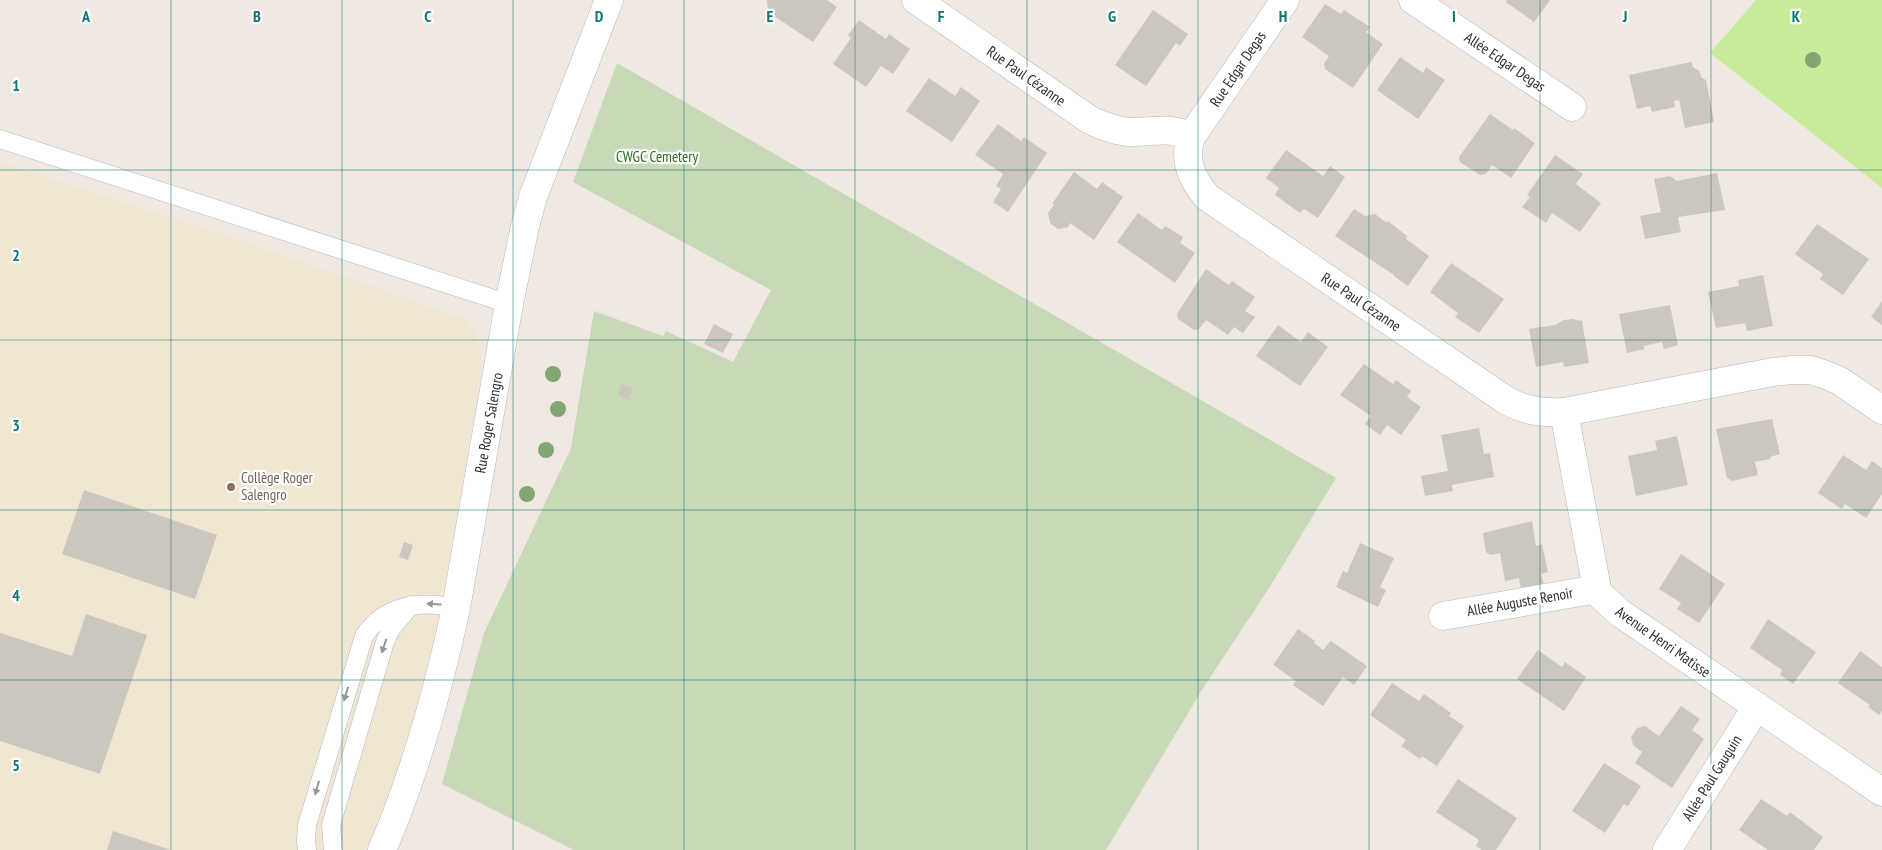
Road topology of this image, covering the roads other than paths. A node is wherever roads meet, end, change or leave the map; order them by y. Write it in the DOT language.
graph roads {
  1 [pos="608,0"];
  2 [pos="917,0"];
  3 [pos="1285,0"];
  4 [pos="1413,0"];
  5 [pos="1572,107"];
  6 [pos="1191,137"];
  7 [pos="0,139"];
  8 [pos="509,304"];
  9 [pos="1882,410"];
  10 [pos="1564,412"];
  11 [pos="1597,588"];
  12 [pos="411,605"];
  13 [pos="456,608"];
  14 [pos="1443,616"];
  15 [pos="1757,706"];
  16 [pos="1882,792"];
  17 [pos="307,850"];
  18 [pos="333,850"];
  19 [pos="382,850"];
  20 [pos="1667,850"];
  1 -- 8 [label="street, Rue Roger Salengro"];
  2 -- 6 [label="street, Rue Paul Cézanne"];
  3 -- 6 [label="street, Rue Edgar Degas"];
  4 -- 5 [label="street, Allée Edgar Degas"];
  6 -- 10 [label="street, Rue Paul Cézanne"];
  7 -- 8 [label="lane"];
  8 -- 13 [label="street, Rue Roger Salengro"];
  9 -- 10 [label="street, Rue Paul Cézanne"];
  10 -- 11 [label="street, Avenue Henri Matisse"];
  11 -- 14 [label="street, Allée Auguste Renoir"];
  11 -- 15 [label="street, Avenue Henri Matisse"];
  13 -- 12 [label="lane, one-way"];
  12 -- 17 [label="lane, one-way"];
  12 -- 18 [label="lane, one-way"];
  13 -- 19 [label="street, Rue Roger Salengro"];
  15 -- 16 [label="street, Avenue Henri Matisse"];
  15 -- 20 [label="street, Allée Paul Gauguin"];
}
